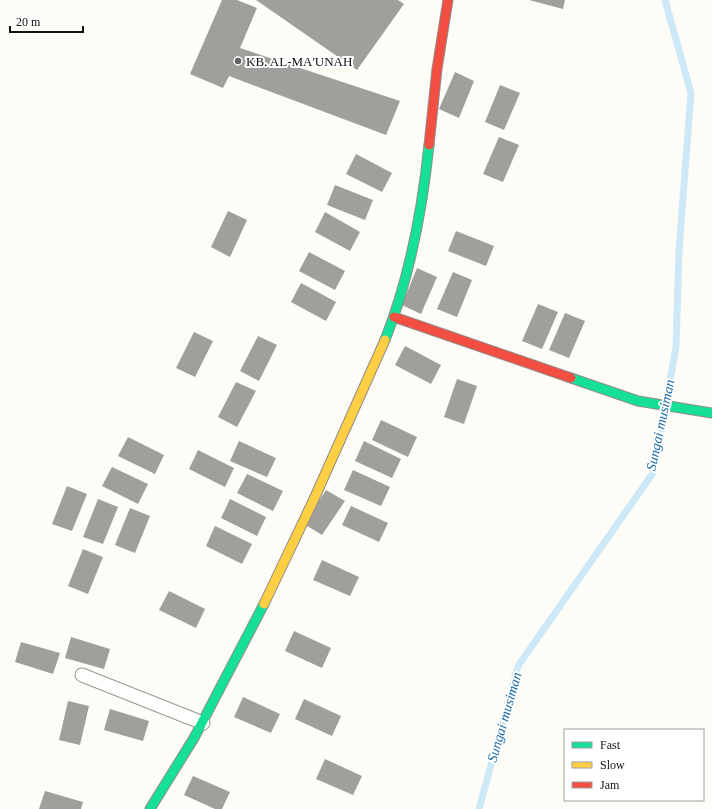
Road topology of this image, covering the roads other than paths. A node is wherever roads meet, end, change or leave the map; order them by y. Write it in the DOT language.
graph roads {
  1 [pos="448,0"];
  2 [pos="394,317"];
  3 [pos="712,413"];
  4 [pos="82,675"];
  5 [pos="203,723"];
  6 [pos="150,809"];
  1 -- 2 [label="street"];
  2 -- 3 [label="street"];
  2 -- 5 [label="street"];
  4 -- 5 [label="lane"];
  5 -- 6 [label="street"];
}
